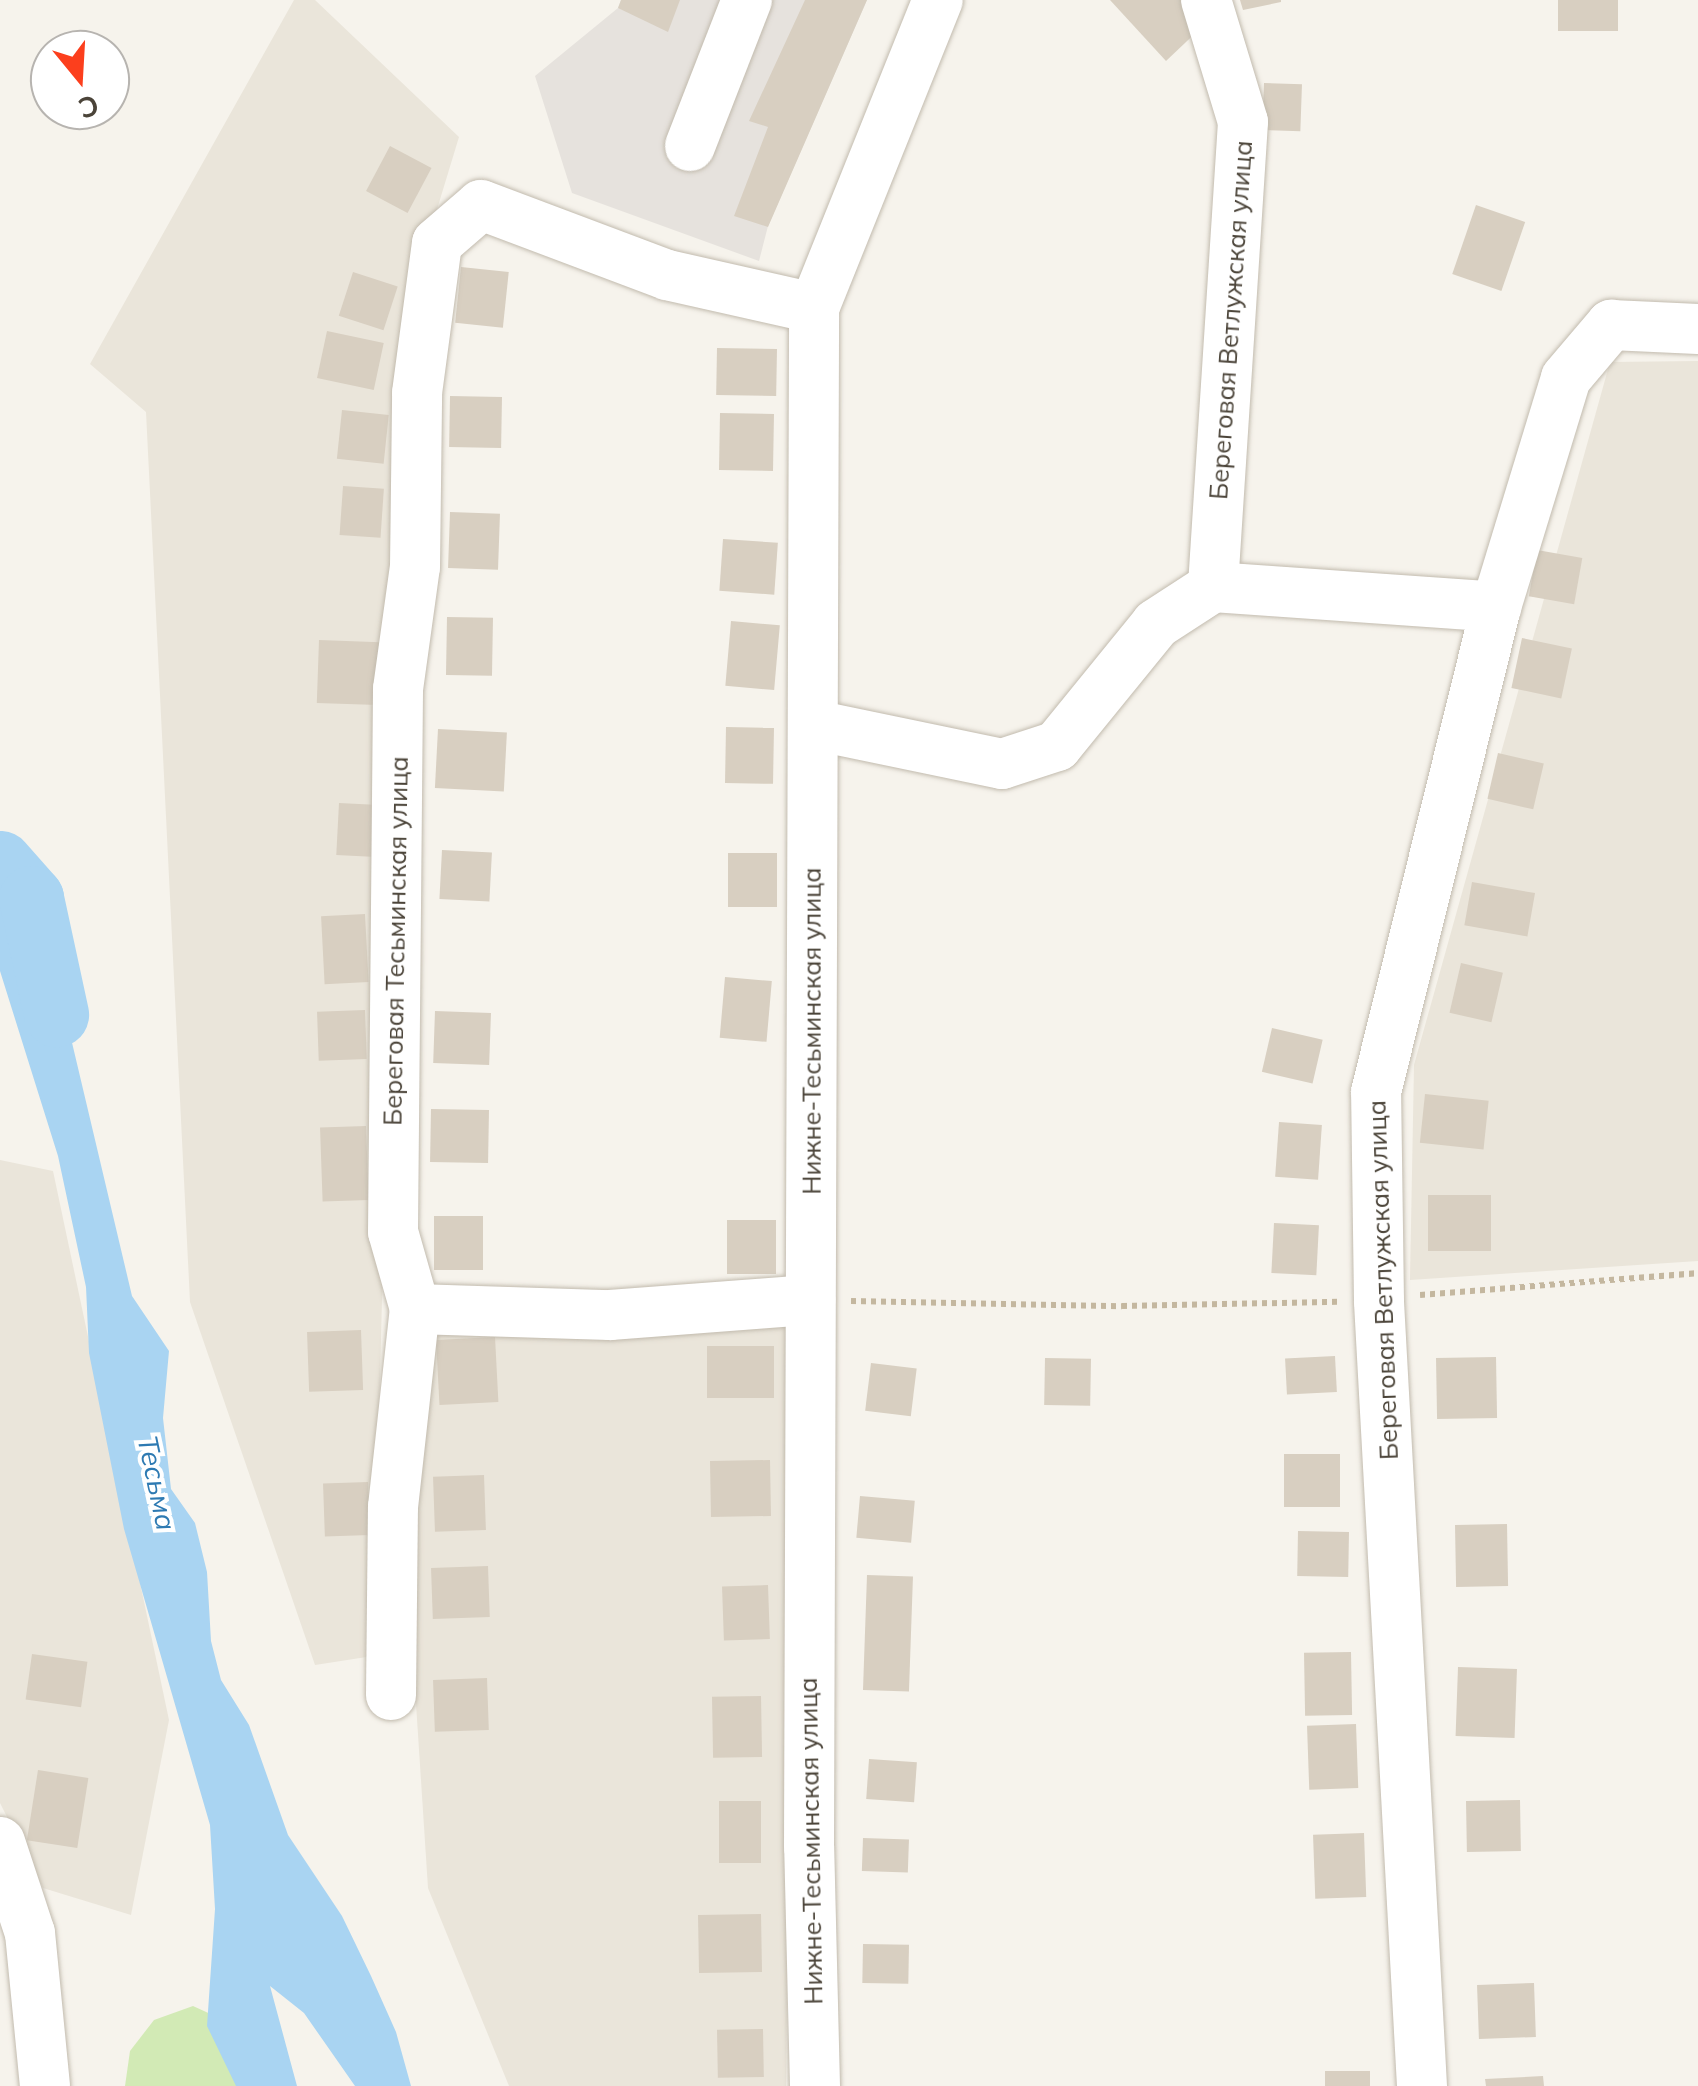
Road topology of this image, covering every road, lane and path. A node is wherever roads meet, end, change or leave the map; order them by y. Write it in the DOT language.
graph roads {
  1 [pos="748,0"];
  2 [pos="938,0"];
  3 [pos="1206,0"];
  4 [pos="690,146"];
  5 [pos="814,308"];
  6 [pos="1698,330"];
  7 [pos="1213,587"];
  8 [pos="1496,607"];
  9 [pos="814,725"];
  10 [pos="1698,1274"];
  11 [pos="810,1300"];
  12 [pos="1379,1301"];
  13 [pos="415,1309"];
  14 [pos="391,1694"];
  15 [pos="0,1842"];
  16 [pos="46,2086"];
  17 [pos="815,2086"];
  18 [pos="1422,2086"];
  1 -- 4 [label="street"];
  2 -- 5 [label="street, Нижне-Тесьминская улица"];
  3 -- 7 [label="street, Береговая Ветлужская улица"];
  5 -- 9 [label="street, Нижне-Тесьминская улица"];
  5 -- 13 [label="street, Береговая Тесьминская улица"];
  6 -- 8 [label="street, Береговая Ветлужская улица"];
  7 -- 8 [label="street"];
  7 -- 9 [label="street"];
  8 -- 12 [label="street, Береговая Ветлужская улица"];
  9 -- 11 [label="street, Нижне-Тесьминская улица"];
  10 -- 12 [label="path"];
  11 -- 12 [label="path"];
  11 -- 13 [label="street"];
  11 -- 17 [label="street, Нижне-Тесьминская улица"];
  12 -- 18 [label="street, Береговая Ветлужская улица"];
  13 -- 14 [label="street, Береговая Тесьминская улица"];
  15 -- 16 [label="street"];
}
